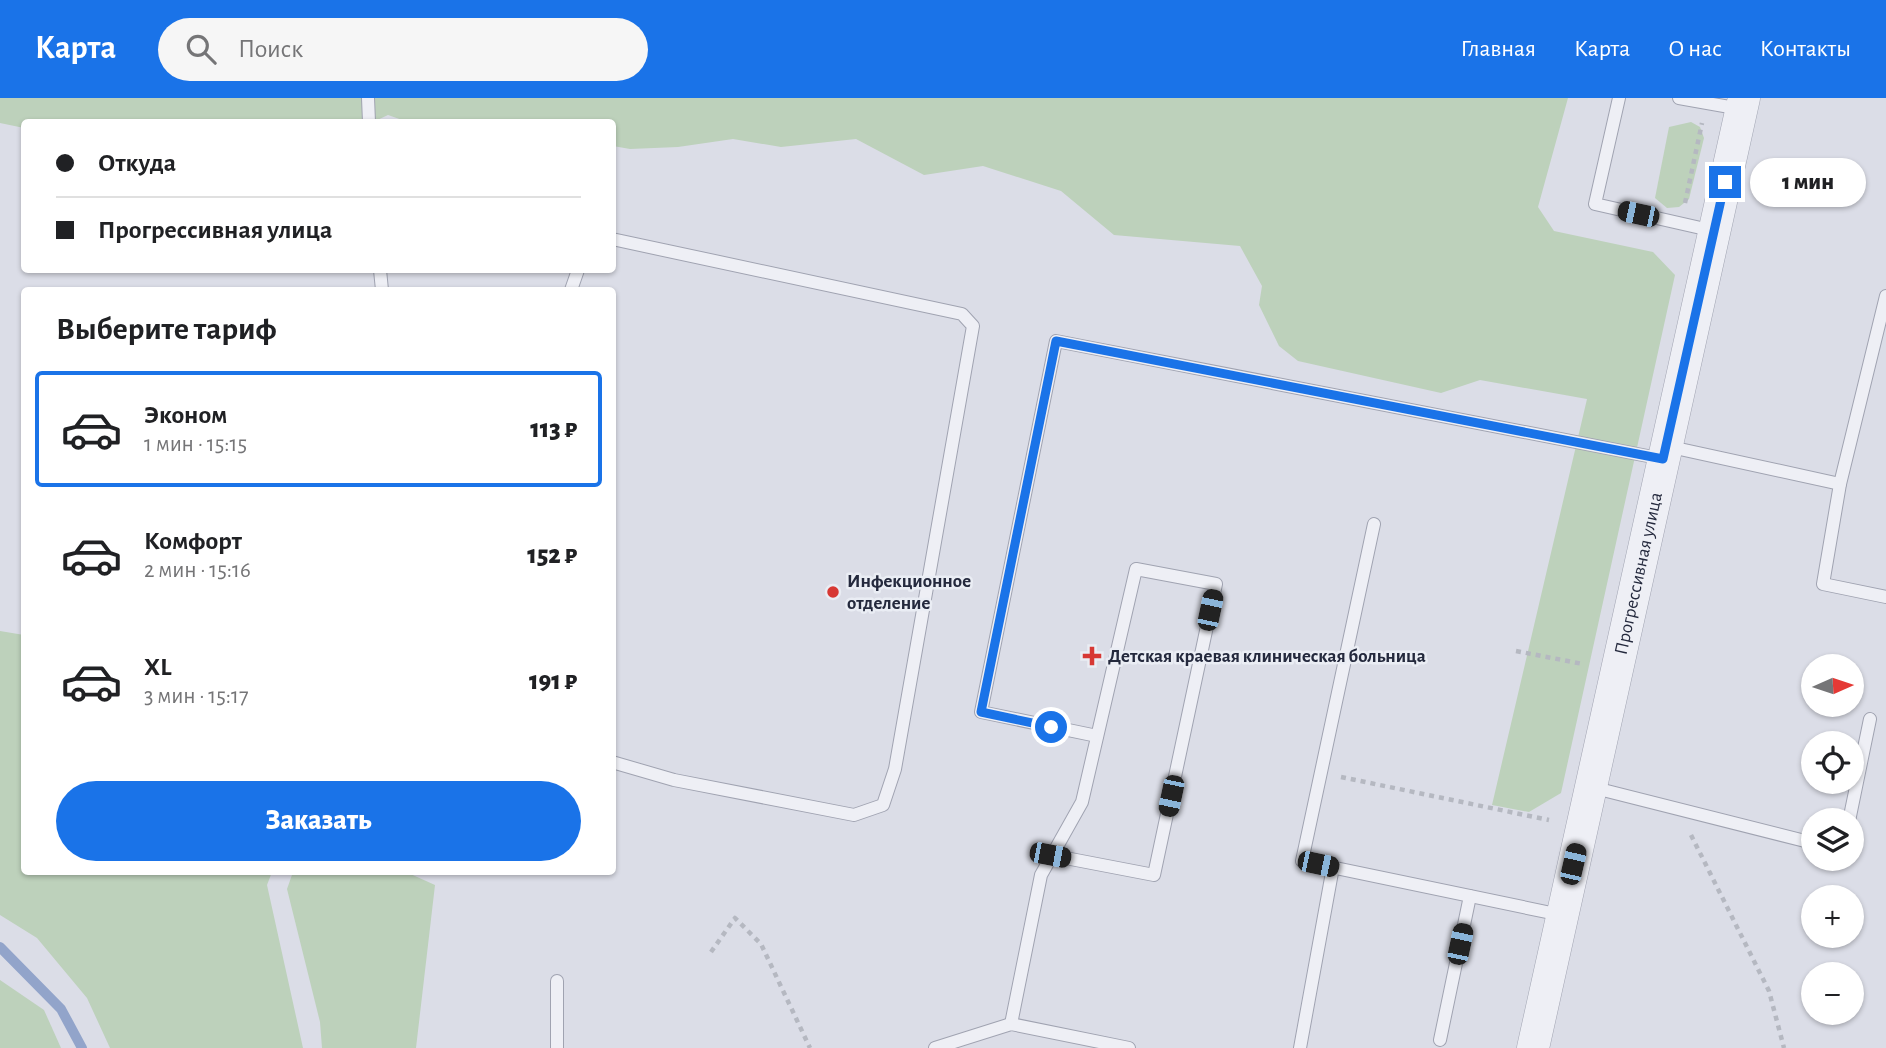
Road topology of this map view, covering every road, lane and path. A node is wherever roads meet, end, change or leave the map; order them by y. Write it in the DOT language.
graph roads {
  1 [pos="368,98"];
  2 [pos="1619,98"];
  3 [pos="1679,98"];
  4 [pos="1743,104"];
  5 [pos="369,119"];
  6 [pos="1714,230"];
  7 [pos="616,240"];
  8 [pos="1886,296"];
  9 [pos="1665,453"];
  10 [pos="1840,484"];
  11 [pos="1374,524"];
  12 [pos="1886,597"];
  13 [pos="1516,651"];
  14 [pos="1583,664"];
  15 [pos="1870,719"];
  16 [pos="1097,736"];
  17 [pos="616,763"];
  18 [pos="1321,773"];
  19 [pos="1590,787"];
  20 [pos="1852,808"];
  21 [pos="1677,810"];
  22 [pos="1549,820"];
  23 [pos="1801,840"];
  24 [pos="1050,855"];
  25 [pos="1333,867"];
  26 [pos="1470,896"];
  27 [pos="1562,915"];
  28 [pos="711,952"];
  29 [pos="557,981"];
  30 [pos="1011,1024"];
  31 [pos="1440,1040"];
  32 [pos="557,1048"];
  33 [pos="810,1048"];
  34 [pos="935,1048"];
  35 [pos="1129,1048"];
  36 [pos="1300,1048"];
  37 [pos="1533,1048"];
  38 [pos="1784,1048"];
  1 -- 5 [label="lane"];
  2 -- 6 [label="lane"];
  3 -- 4 [label="lane"];
  4 -- 6 [label="street, Прогрессивная улица"];
  6 -- 9 [label="street, Прогрессивная улица"];
  7 -- 17 [label="lane"];
  8 -- 10 [label="lane"];
  9 -- 10 [label="lane"];
  9 -- 16 [label="lane"];
  9 -- 19 [label="street, Прогрессивная улица"];
  10 -- 12 [label="lane"];
  11 -- 18 [label="lane"];
  13 -- 14 [label="path"];
  15 -- 20 [label="lane"];
  16 -- 24 [label="lane"];
  16 -- 24 [label="lane"];
  18 -- 22 [label="path"];
  18 -- 25 [label="lane"];
  19 -- 21 [label="lane"];
  19 -- 27 [label="street, Прогрессивная улица"];
  21 -- 23 [label="lane"];
  21 -- 38 [label="path"];
  24 -- 30 [label="lane"];
  25 -- 26 [label="lane"];
  25 -- 36 [label="lane"];
  26 -- 27 [label="lane"];
  26 -- 31 [label="lane"];
  27 -- 37 [label="street, Прогрессивная улица"];
  28 -- 33 [label="path"];
  29 -- 32 [label="lane"];
  30 -- 34 [label="lane"];
  30 -- 35 [label="lane"];
}
